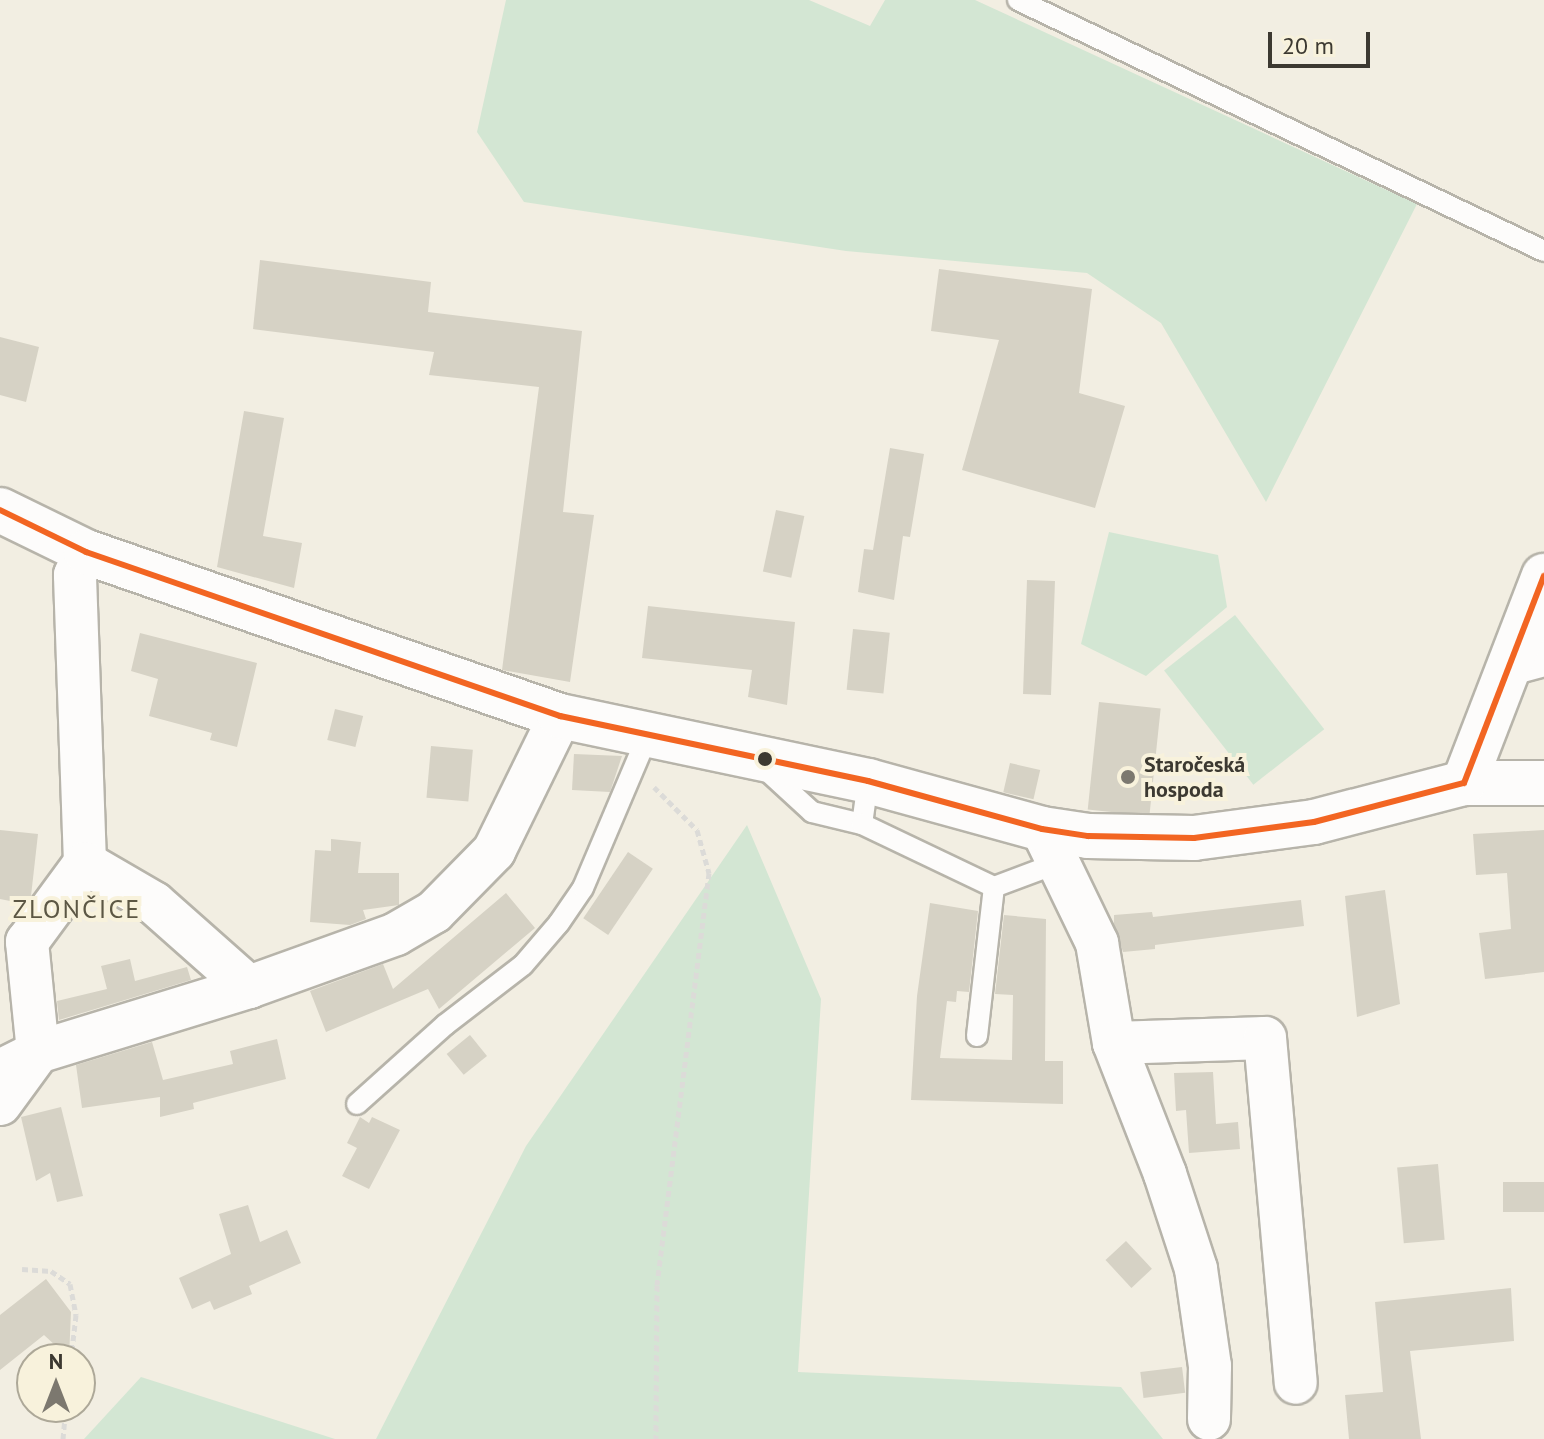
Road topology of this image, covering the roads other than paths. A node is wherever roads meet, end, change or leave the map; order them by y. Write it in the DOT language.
graph roads {
  1 [pos="1018,0"];
  2 [pos="1544,251"];
  3 [pos="0,510"];
  4 [pos="86,552"];
  5 [pos="1544,576"];
  6 [pos="1527,660"];
  7 [pos="560,716"];
  8 [pos="642,752"];
  9 [pos="752,757"];
  10 [pos="868,781"];
  11 [pos="1464,783"];
  12 [pos="1544,783"];
  13 [pos="862,824"];
  14 [pos="1050,846"];
  15 [pos="85,863"];
  16 [pos="994,887"];
  17 [pos="13,944"];
  18 [pos="249,987"];
  19 [pos="977,1036"];
  20 [pos="1114,1043"];
  21 [pos="38,1052"];
  22 [pos="0,1071"];
  23 [pos="0,1104"];
  24 [pos="357,1104"];
  25 [pos="1296,1383"];
  26 [pos="1209,1419"];
  1 -- 2 [label="lane"];
  3 -- 4 [label="street"];
  4 -- 7 [label="street"];
  4 -- 15 [label="street"];
  5 -- 6 [label="street"];
  6 -- 11 [label="street"];
  7 -- 8 [label="street"];
  7 -- 18 [label="street"];
  8 -- 9 [label="street"];
  8 -- 24 [label="lane"];
  9 -- 10 [label="street"];
  9 -- 13 [label="lane"];
  10 -- 13 [label="lane"];
  10 -- 14 [label="street"];
  11 -- 12 [label="street"];
  11 -- 14 [label="street"];
  13 -- 16 [label="lane"];
  14 -- 16 [label="lane"];
  14 -- 20 [label="street"];
  15 -- 17 [label="street"];
  15 -- 18 [label="street"];
  16 -- 19 [label="lane"];
  17 -- 21 [label="street"];
  18 -- 21 [label="street"];
  20 -- 25 [label="street"];
  20 -- 26 [label="street"];
  21 -- 22 [label="street"];
  21 -- 23 [label="street"];
}
